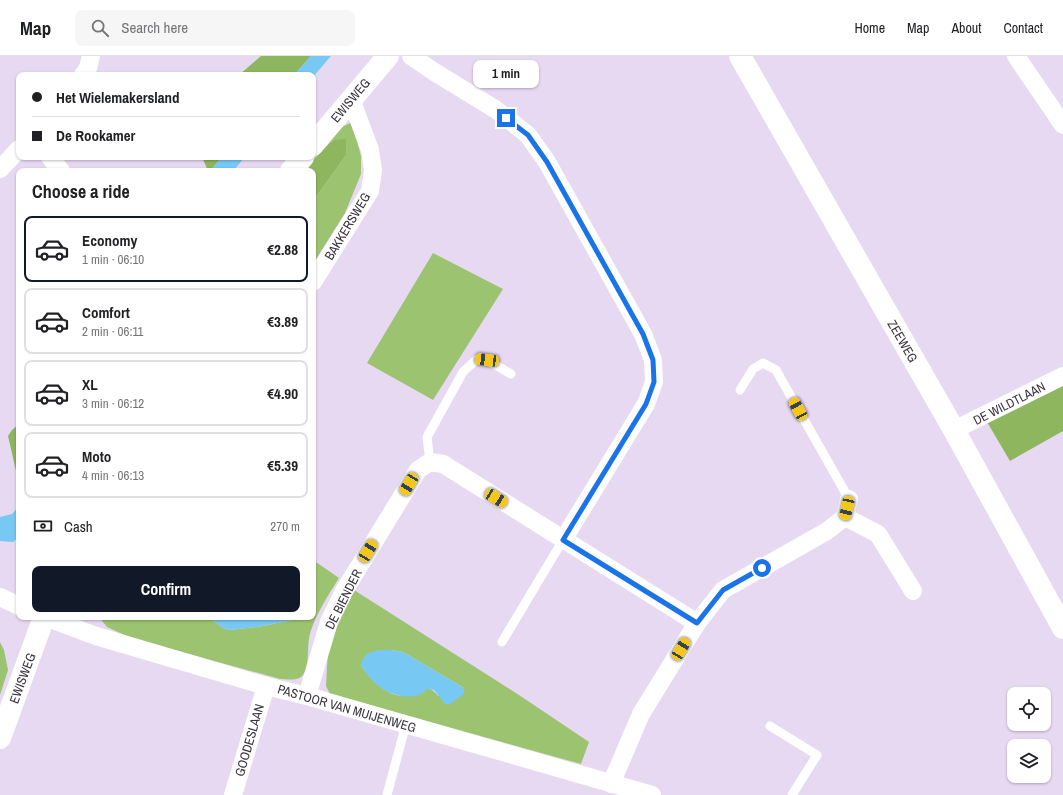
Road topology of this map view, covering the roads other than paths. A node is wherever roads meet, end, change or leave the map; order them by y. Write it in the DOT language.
graph roads {
  1 [pos="91,56"];
  2 [pos="388,56"];
  3 [pos="411,56"];
  4 [pos="740,56"];
  5 [pos="1016,56"];
  6 [pos="85,72"];
  7 [pos="351,99"];
  8 [pos="1063,125"];
  9 [pos="316,141"];
  10 [pos="16,152"];
  11 [pos="52,160"];
  12 [pos="300,160"];
  13 [pos="59,168"];
  14 [pos="294,168"];
  15 [pos="0,169"];
  16 [pos="316,277"];
  17 [pos="511,374"];
  18 [pos="1063,376"];
  19 [pos="740,390"];
  20 [pos="954,430"];
  21 [pos="430,462"];
  22 [pos="849,499"];
  23 [pos="845,517"];
  24 [pos="563,540"];
  25 [pos="913,591"];
  26 [pos="0,597"];
  27 [pos="16,605"];
  28 [pos="43,620"];
  29 [pos="52,620"];
  30 [pos="697,623"];
  31 [pos="1063,628"];
  32 [pos="502,642"];
  33 [pos="266,686"];
  34 [pos="308,696"];
  35 [pos="406,724"];
  36 [pos="770,726"];
  37 [pos="0,738"];
  38 [pos="611,784"];
  39 [pos="233,795"];
  40 [pos="387,795"];
  41 [pos="652,795"];
  42 [pos="792,795"];
  1 -- 6 [label="street"];
  2 -- 7 [label="street, EWISWEG"];
  3 -- 24 [label="street"];
  4 -- 20 [label="street, ZEEWEG"];
  5 -- 8 [label="street"];
  7 -- 9 [label="street, EWISWEG"];
  7 -- 16 [label="street, BAKKERSWEG"];
  10 -- 15 [label="street"];
  11 -- 13 [label="street"];
  12 -- 14 [label="street"];
  17 -- 21 [label="lane"];
  18 -- 20 [label="street, DE WILDTLAAN"];
  19 -- 22 [label="lane"];
  20 -- 31 [label="street, ZEEWEG"];
  21 -- 24 [label="street"];
  21 -- 34 [label="street, DE BIENDER"];
  22 -- 23 [label="street"];
  23 -- 25 [label="street"];
  23 -- 30 [label="street"];
  24 -- 30 [label="street"];
  24 -- 32 [label="lane"];
  26 -- 27 [label="street"];
  28 -- 37 [label="street, EWISWEG"];
  29 -- 33 [label="street, PASTOOR VAN MUIJENWEG"];
  30 -- 38 [label="street"];
  33 -- 34 [label="street, PASTOOR VAN MUIJENWEG"];
  33 -- 39 [label="street, GOODESLAAN"];
  34 -- 35 [label="street, PASTOOR VAN MUIJENWEG"];
  35 -- 38 [label="street, PASTOOR VAN MUIJENWEG"];
  35 -- 40 [label="lane"];
  36 -- 42 [label="lane"];
  38 -- 41 [label="street, PASTOOR VAN MUIJENWEG"];
}
